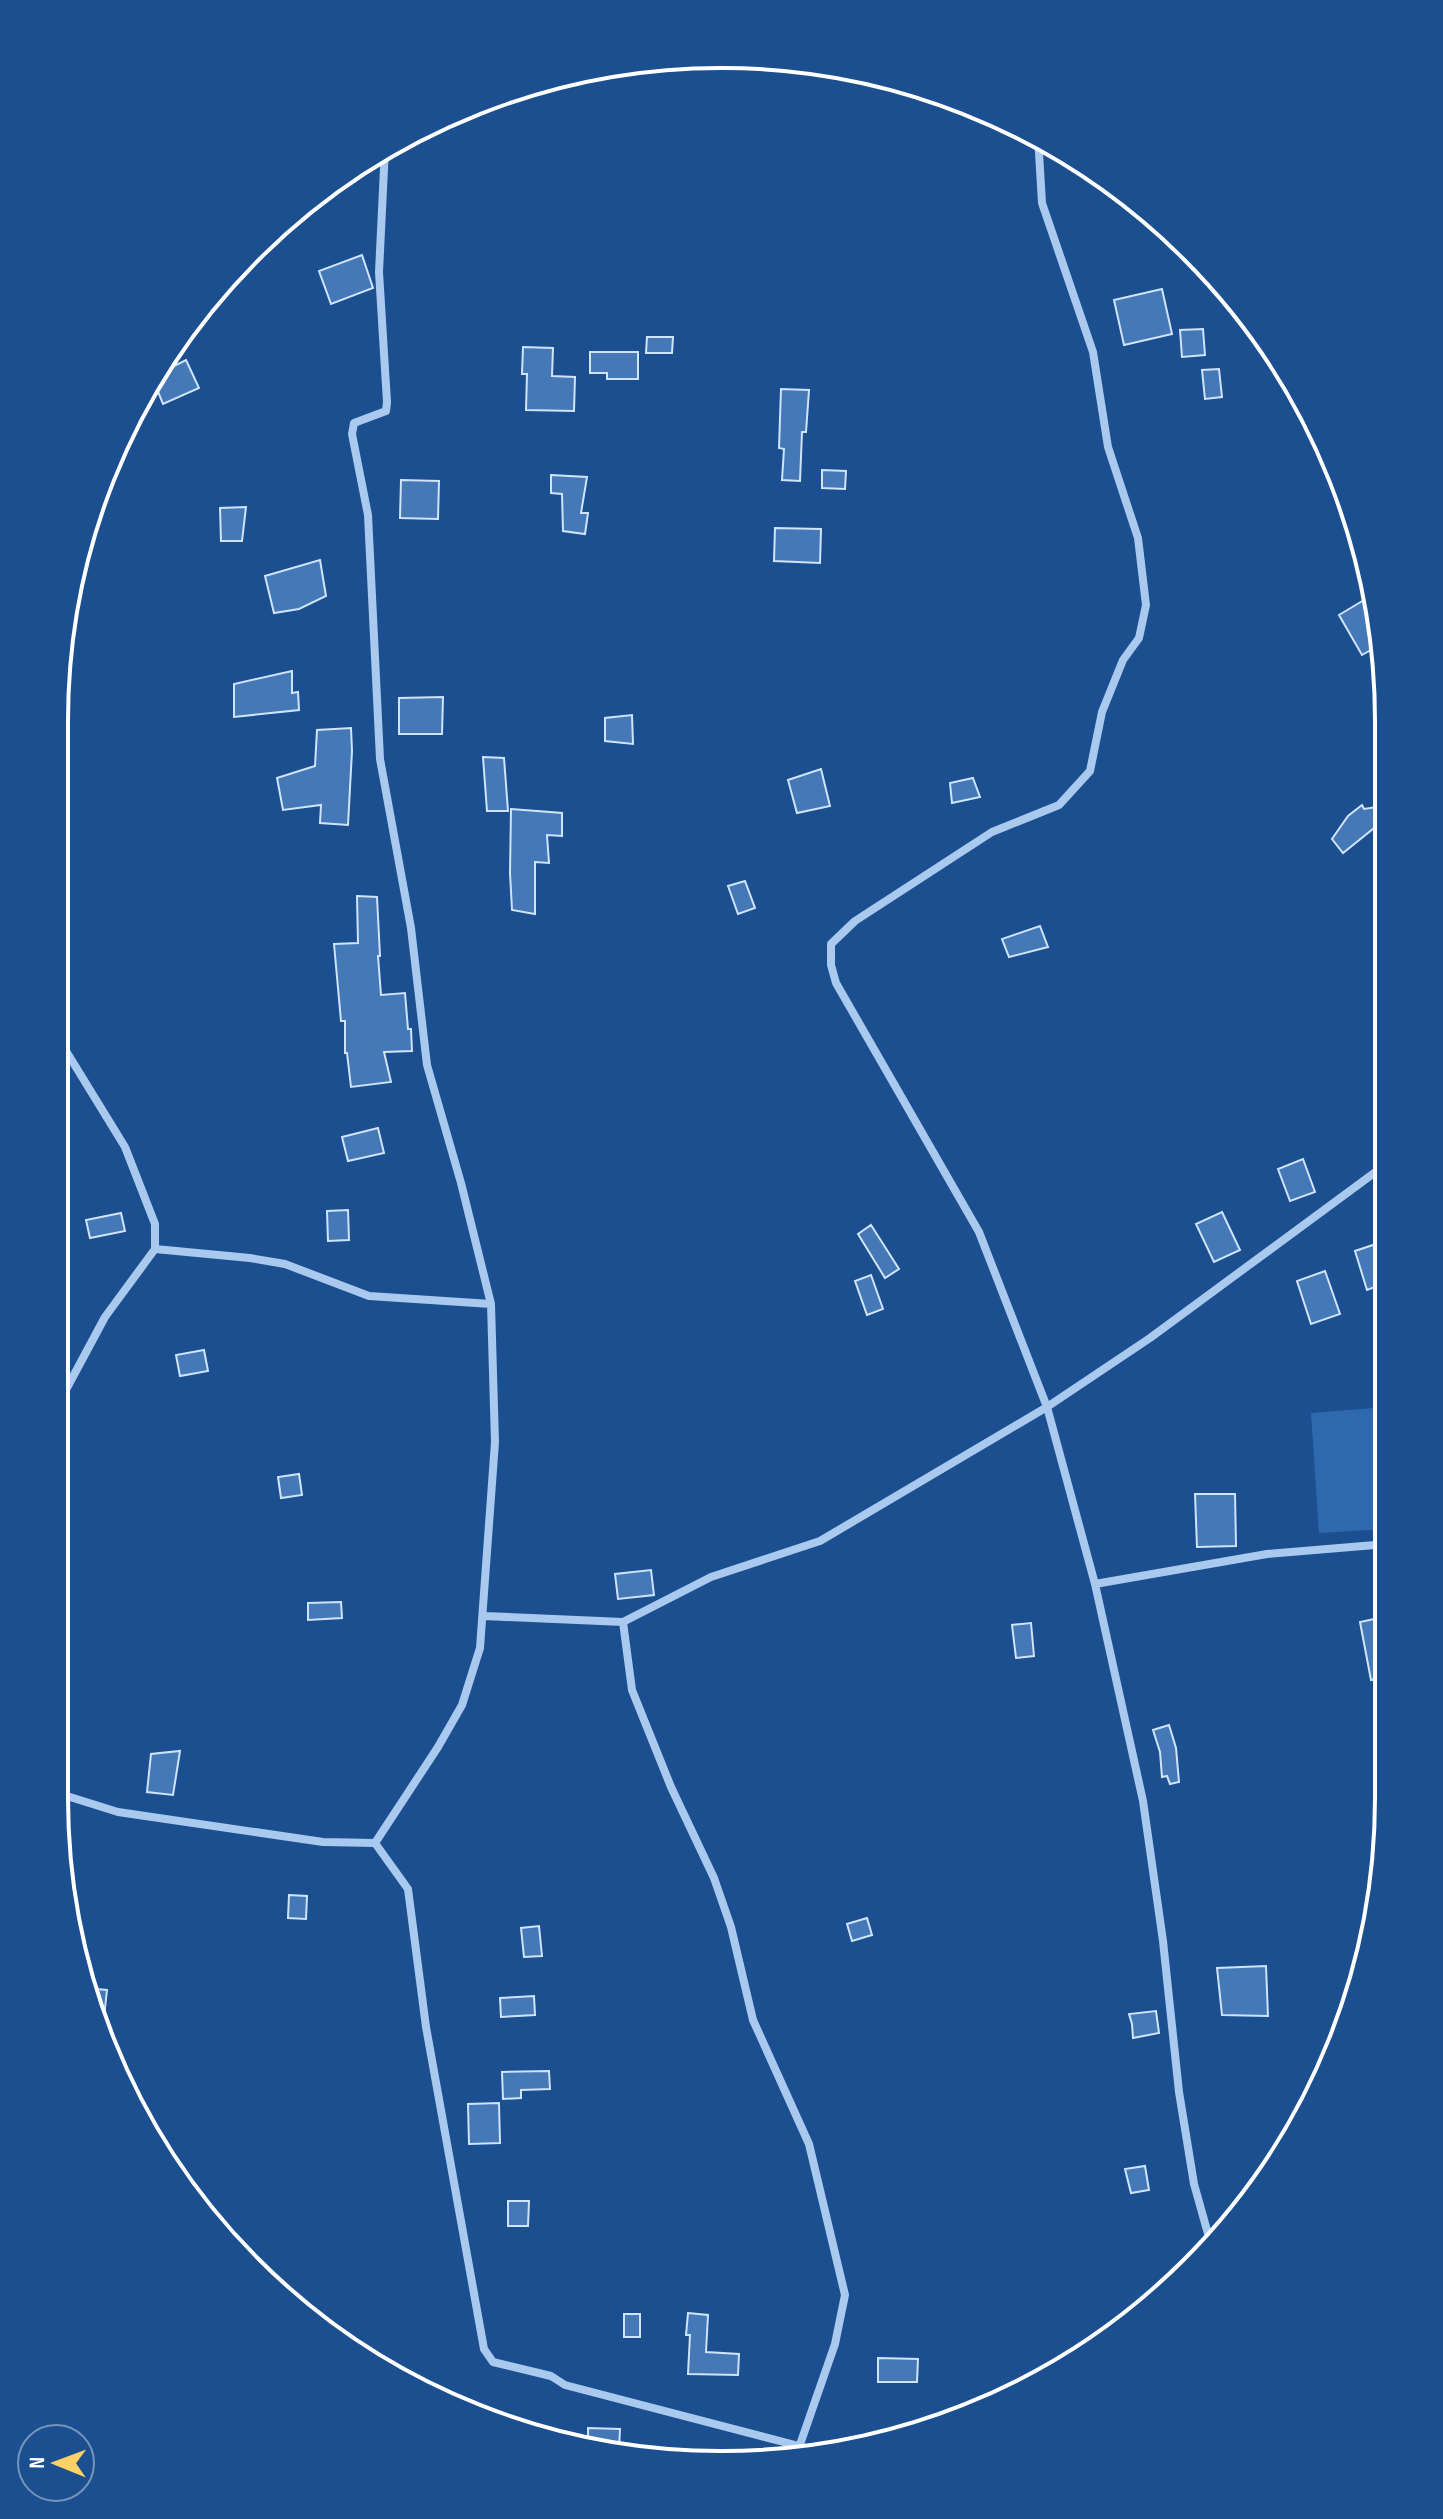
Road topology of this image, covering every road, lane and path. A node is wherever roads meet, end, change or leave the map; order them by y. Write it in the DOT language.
graph roads {
  1 [pos="1039,151"];
  2 [pos="384,162"];
  3 [pos="68,1054"];
  4 [pos="1375,1172"];
  5 [pos="155,1249"];
  6 [pos="491,1304"];
  7 [pos="68,1386"];
  8 [pos="1047,1407"];
  9 [pos="1375,1545"];
  10 [pos="1095,1584"];
  11 [pos="484,1616"];
  12 [pos="623,1622"];
  13 [pos="68,1796"];
  14 [pos="375,1843"];
  15 [pos="1208,2234"];
  16 [pos="799,2446"];
  1 -- 8 [label="street"];
  2 -- 6 [label="street"];
  3 -- 5 [label="street"];
  4 -- 8 [label="street"];
  5 -- 6 [label="street"];
  5 -- 7 [label="street"];
  6 -- 11 [label="street"];
  8 -- 10 [label="street"];
  8 -- 12 [label="street"];
  9 -- 10 [label="street"];
  10 -- 15 [label="street"];
  11 -- 12 [label="street"];
  11 -- 14 [label="street"];
  12 -- 16 [label="street"];
  13 -- 14 [label="street"];
  14 -- 16 [label="street"];
}
